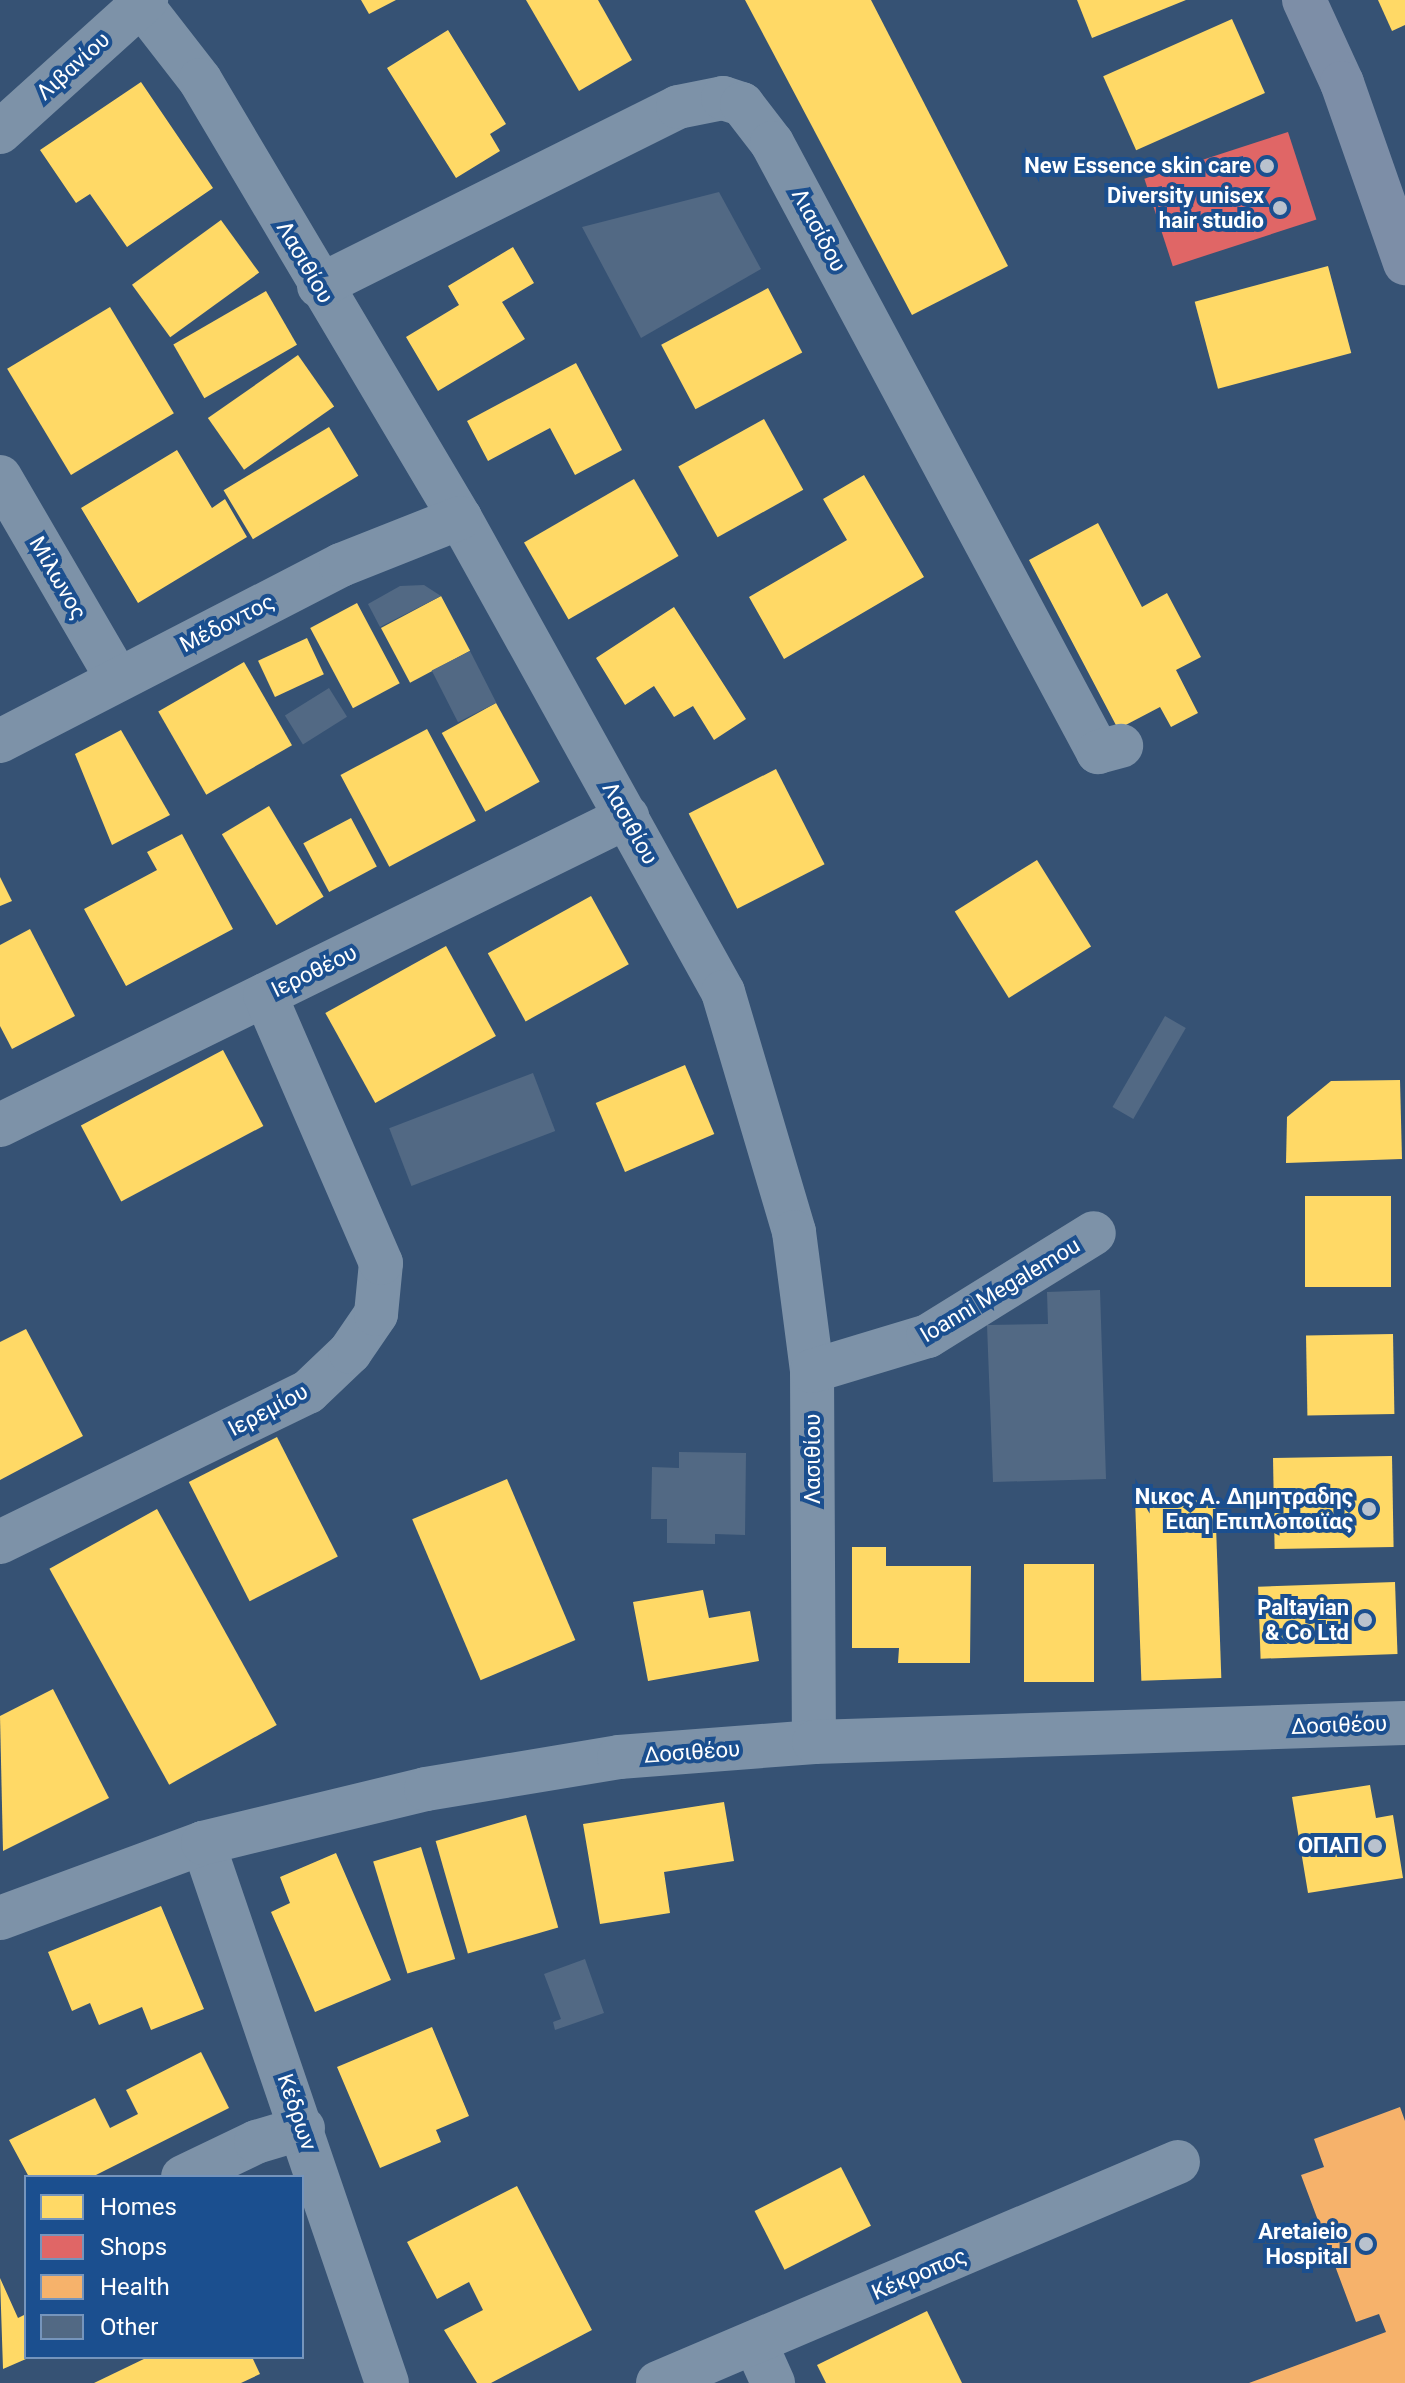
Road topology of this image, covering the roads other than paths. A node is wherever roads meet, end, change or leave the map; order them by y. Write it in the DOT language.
graph roads {
  1 [pos="1304,0"];
  2 [pos="144,2"];
  3 [pos="0,132"];
  4 [pos="1405,263"];
  5 [pos="319,286"];
  6 [pos="0,477"];
  7 [pos="460,518"];
  8 [pos="117,678"];
  9 [pos="0,741"];
  10 [pos="1121,746"];
  11 [pos="627,817"];
  12 [pos="265,995"];
  13 [pos="0,1125"];
  14 [pos="1094,1233"];
  15 [pos="812,1371"];
  16 [pos="0,1542"];
  17 [pos="1405,1723"];
  18 [pos="814,1742"];
  19 [pos="203,1843"];
  20 [pos="0,1918"];
  21 [pos="303,2128"];
  22 [pos="1178,2162"];
  23 [pos="187,2175"];
  24 [pos="765,2364"];
  25 [pos="387,2383"];
  26 [pos="658,2383"];
  1 -- 4 [label="main road"];
  2 -- 3 [label="street, Λιβανίου"];
  2 -- 5 [label="street, Λασιθίου"];
  5 -- 7 [label="street, Λασιθίου"];
  5 -- 10 [label="street, Λιασίδου"];
  6 -- 8 [label="street, Μίλωνος"];
  7 -- 8 [label="street, Μέδοντος"];
  7 -- 11 [label="street, Λασιθίου"];
  8 -- 9 [label="street, Μέδοντος"];
  11 -- 12 [label="street, Ιεροθέου"];
  11 -- 15 [label="street, Λασιθίου"];
  12 -- 13 [label="street, Ιεροθέου"];
  12 -- 16 [label="street, Ιερεμίου"];
  14 -- 15 [label="street, Ioanni Megalemou"];
  15 -- 18 [label="street, Λασιθίου"];
  17 -- 18 [label="street, Δοσιθέου"];
  18 -- 19 [label="street, Δοσιθέου"];
  19 -- 20 [label="street, Δοσιθέου"];
  19 -- 21 [label="street, Κέδρων"];
  21 -- 23 [label="street"];
  21 -- 25 [label="street, Κέδρων"];
  22 -- 24 [label="street, Κέκροπος"];
  24 -- 26 [label="street, Κέκροπος"];
}
